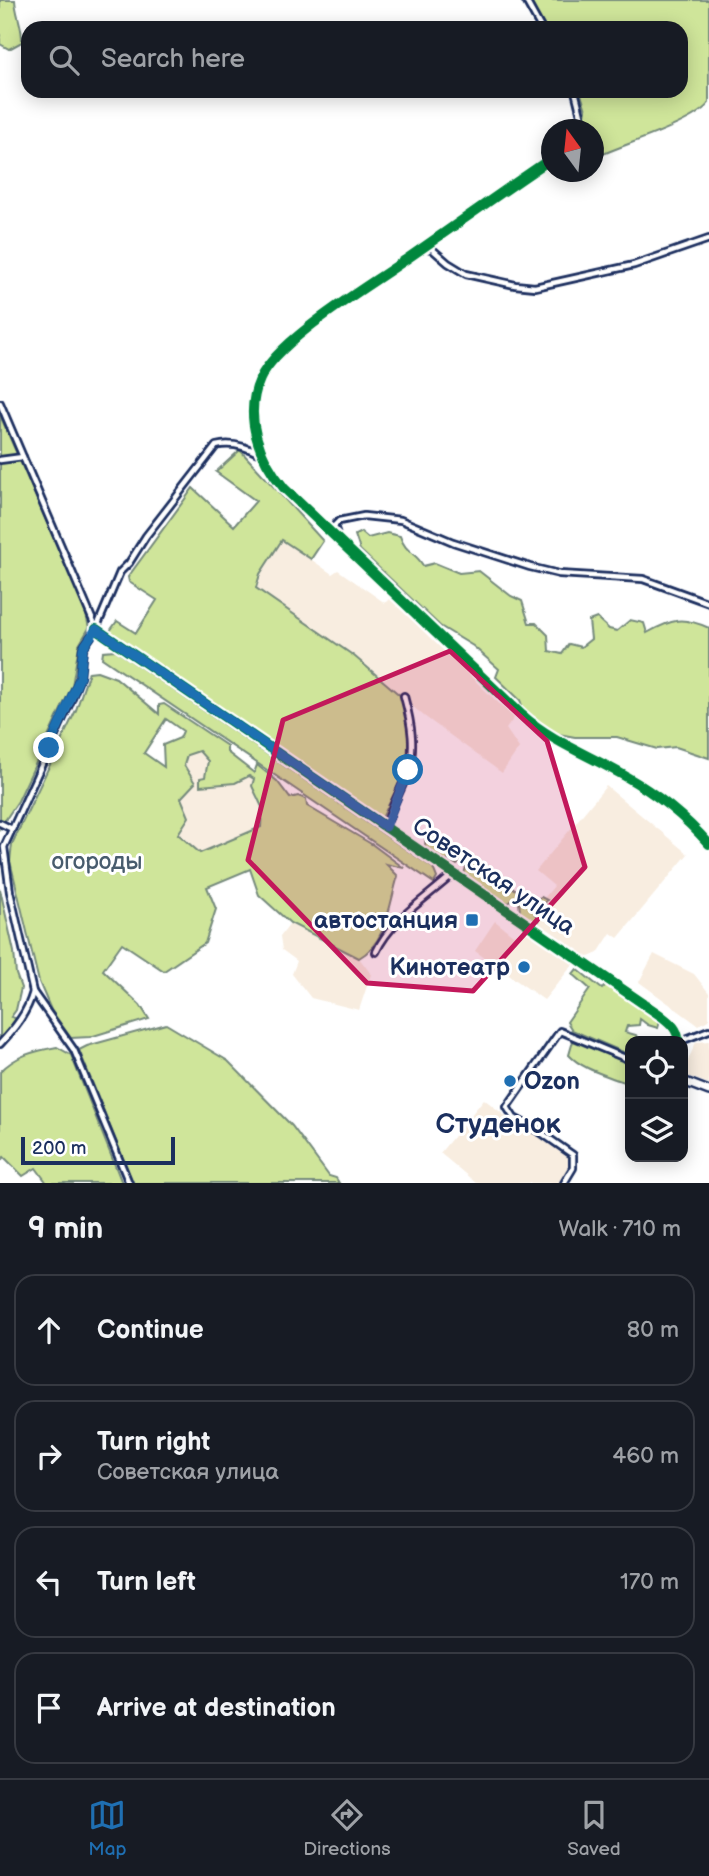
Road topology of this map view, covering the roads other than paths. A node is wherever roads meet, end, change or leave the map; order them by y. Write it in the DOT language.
graph roads {
  1 [pos="526,1"];
  2 [pos="537,21"];
  3 [pos="576,98"];
  4 [pos="580,119"];
  5 [pos="541,165"];
  6 [pos="709,239"];
  7 [pos="423,248"];
  8 [pos="0,403"];
  9 [pos="261,454"];
  10 [pos="23,457"];
  11 [pos="0,460"];
  12 [pos="339,541"];
  13 [pos="709,603"];
  14 [pos="96,629"];
  15 [pos="404,696"];
  16 [pos="0,823"];
  17 [pos="386,827"];
  18 [pos="12,829"];
  19 [pos="709,844"];
  20 [pos="454,873"];
  21 [pos="376,952"];
  22 [pos="33,992"];
  23 [pos="709,1030"];
  24 [pos="679,1036"];
  25 [pos="688,1038"];
  26 [pos="0,1044"];
  27 [pos="625,1058"];
  28 [pos="688,1083"];
  29 [pos="709,1091"];
  30 [pos="129,1183"];
  31 [pos="564,1183"];
  1 -- 2 [label="street"];
  3 -- 4 [label="street"];
  5 -- 7 [label="street"];
  6 -- 7 [label="street"];
  7 -- 9 [label="street"];
  8 -- 10 [label="street"];
  9 -- 12 [label="street"];
  9 -- 14 [label="street"];
  10 -- 11 [label="street"];
  10 -- 14 [label="street"];
  12 -- 13 [label="street"];
  12 -- 19 [label="street"];
  14 -- 17 [label="street, Советская улица"];
  14 -- 18 [label="street"];
  15 -- 17 [label="street"];
  16 -- 18 [label="street"];
  17 -- 20 [label="street, Советская улица"];
  18 -- 22 [label="street"];
  20 -- 21 [label="street, Советская улица"];
  20 -- 24 [label="street, Советская улица"];
  22 -- 26 [label="street"];
  22 -- 30 [label="street"];
  23 -- 25 [label="street"];
  27 -- 31 [label="street"];
  28 -- 29 [label="street"];
}
